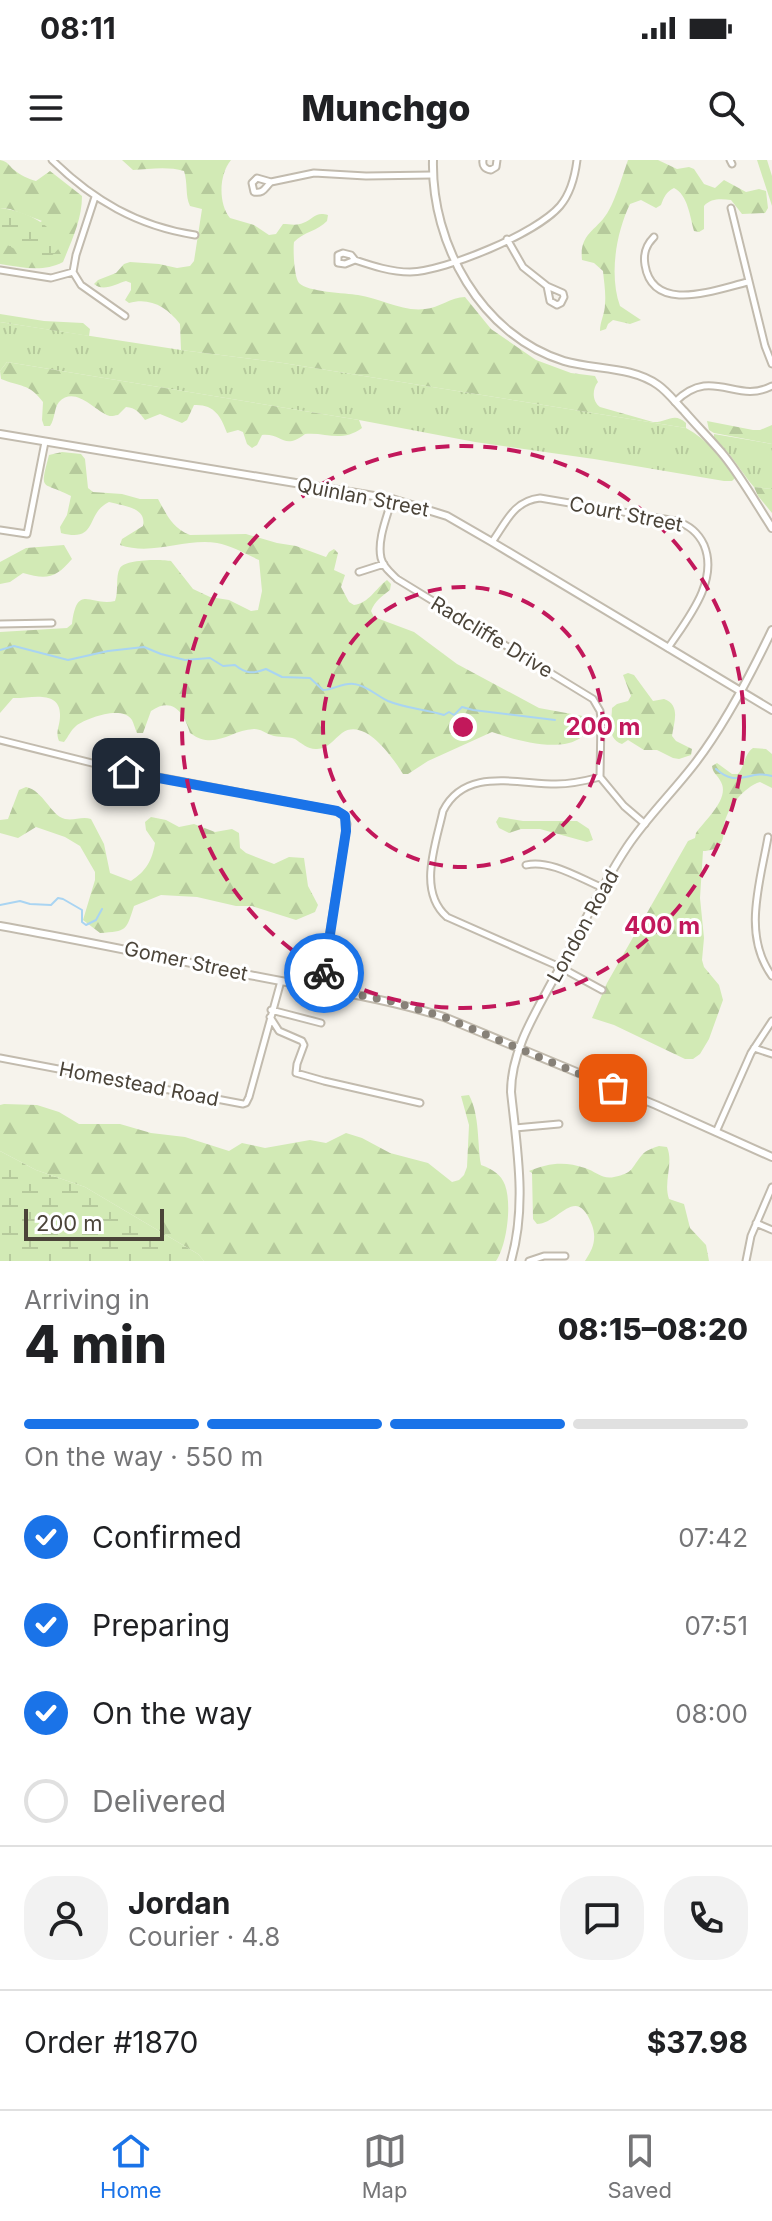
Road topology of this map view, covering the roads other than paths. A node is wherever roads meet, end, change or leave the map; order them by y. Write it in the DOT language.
graph roads {
  1 [pos="52,160"];
  2 [pos="433,160"];
  3 [pos="483,160"];
  4 [pos="497,160"];
  5 [pos="577,160"];
  6 [pos="432,175"];
  7 [pos="271,182"];
  8 [pos="95,197"];
  9 [pos="731,208"];
  10 [pos="195,235"];
  11 [pos="654,237"];
  12 [pos="507,239"];
  13 [pos="355,260"];
  14 [pos="456,262"];
  15 [pos="0,270"];
  16 [pos="73,272"];
  17 [pos="748,282"];
  18 [pos="547,286"];
  19 [pos="125,316"];
  20 [pos="772,364"];
  21 [pos="772,386"];
  22 [pos="675,402"];
  23 [pos="0,434"];
  24 [pos="45,442"];
  25 [pos="392,499"];
  26 [pos="772,528"];
  27 [pos="0,530"];
  28 [pos="492,542"];
  29 [pos="384,564"];
  30 [pos="359,572"];
  31 [pos="52,623"];
  32 [pos="0,624"];
  33 [pos="772,630"];
  34 [pos="668,648"];
  35 [pos="739,691"];
  36 [pos="772,710"];
  37 [pos="0,740"];
  38 [pos="600,777"];
  39 [pos="645,824"];
  40 [pos="768,837"];
  41 [pos="526,865"];
  42 [pos="603,888"];
  43 [pos="0,926"];
  44 [pos="560,967"];
  45 [pos="772,976"];
  46 [pos="281,980"];
  47 [pos="321,988"];
  48 [pos="602,990"];
  49 [pos="271,1014"];
  50 [pos="772,1021"];
  51 [pos="321,1023"];
  52 [pos="754,1048"];
  53 [pos="519,1049"];
  54 [pos="772,1054"];
  55 [pos="0,1058"];
  56 [pos="420,1103"];
  57 [pos="559,1124"];
  58 [pos="515,1128"];
  59 [pos="716,1132"];
  60 [pos="772,1157"];
  61 [pos="772,1187"];
  62 [pos="756,1223"];
  63 [pos="772,1230"];
  64 [pos="565,1256"];
  65 [pos="511,1261"];
  66 [pos="529,1261"];
  67 [pos="746,1261"];
  1 -- 8 [label="street"];
  2 -- 6 [label="street"];
  3 -- 4 [label="street"];
  5 -- 12 [label="street"];
  6 -- 7 [label="street"];
  6 -- 14 [label="street"];
  8 -- 10 [label="street"];
  8 -- 16 [label="street"];
  9 -- 17 [label="street"];
  11 -- 17 [label="street"];
  12 -- 14 [label="street"];
  12 -- 18 [label="street"];
  13 -- 14 [label="street"];
  14 -- 22 [label="street"];
  15 -- 16 [label="street"];
  16 -- 19 [label="street"];
  17 -- 20 [label="street"];
  21 -- 22 [label="street"];
  22 -- 26 [label="street"];
  23 -- 24 [label="street, Quinlan Street"];
  24 -- 25 [label="street, Quinlan Street"];
  24 -- 27 [label="street"];
  25 -- 28 [label="street, Quinlan Street"];
  25 -- 29 [label="street"];
  28 -- 34 [label="street, Quinlan Street"];
  28 -- 34 [label="street, Court Street"];
  29 -- 30 [label="street"];
  29 -- 38 [label="street, Radcliffe Drive"];
  31 -- 32 [label="street"];
  33 -- 35 [label="street, London Road"];
  34 -- 35 [label="street, Quinlan Street"];
  35 -- 36 [label="street, Quinlan Street"];
  35 -- 39 [label="street, London Road"];
  37 -- 47 [label="street"];
  38 -- 39 [label="street"];
  38 -- 44 [label="street"];
  39 -- 42 [label="street, London Road"];
  40 -- 45 [label="street"];
  41 -- 42 [label="street"];
  42 -- 44 [label="street, London Road"];
  43 -- 46 [label="street, Gomer Street"];
  44 -- 48 [label="street"];
  44 -- 53 [label="street, London Road"];
  46 -- 47 [label="street, Gomer Street"];
  46 -- 49 [label="street, Homestead Road"];
  47 -- 53 [label="street, Gomer Street"];
  49 -- 51 [label="street"];
  49 -- 55 [label="street, Homestead Road"];
  49 -- 56 [label="street"];
  50 -- 52 [label="street"];
  52 -- 54 [label="street"];
  52 -- 59 [label="street"];
  53 -- 58 [label="street, London Road"];
  53 -- 59 [label="street, Gomer Street"];
  57 -- 58 [label="street"];
  58 -- 65 [label="street, London Road"];
  59 -- 60 [label="street, Gomer Street"];
  61 -- 62 [label="street"];
  62 -- 63 [label="street"];
  62 -- 67 [label="street"];
  64 -- 66 [label="street"];
}
